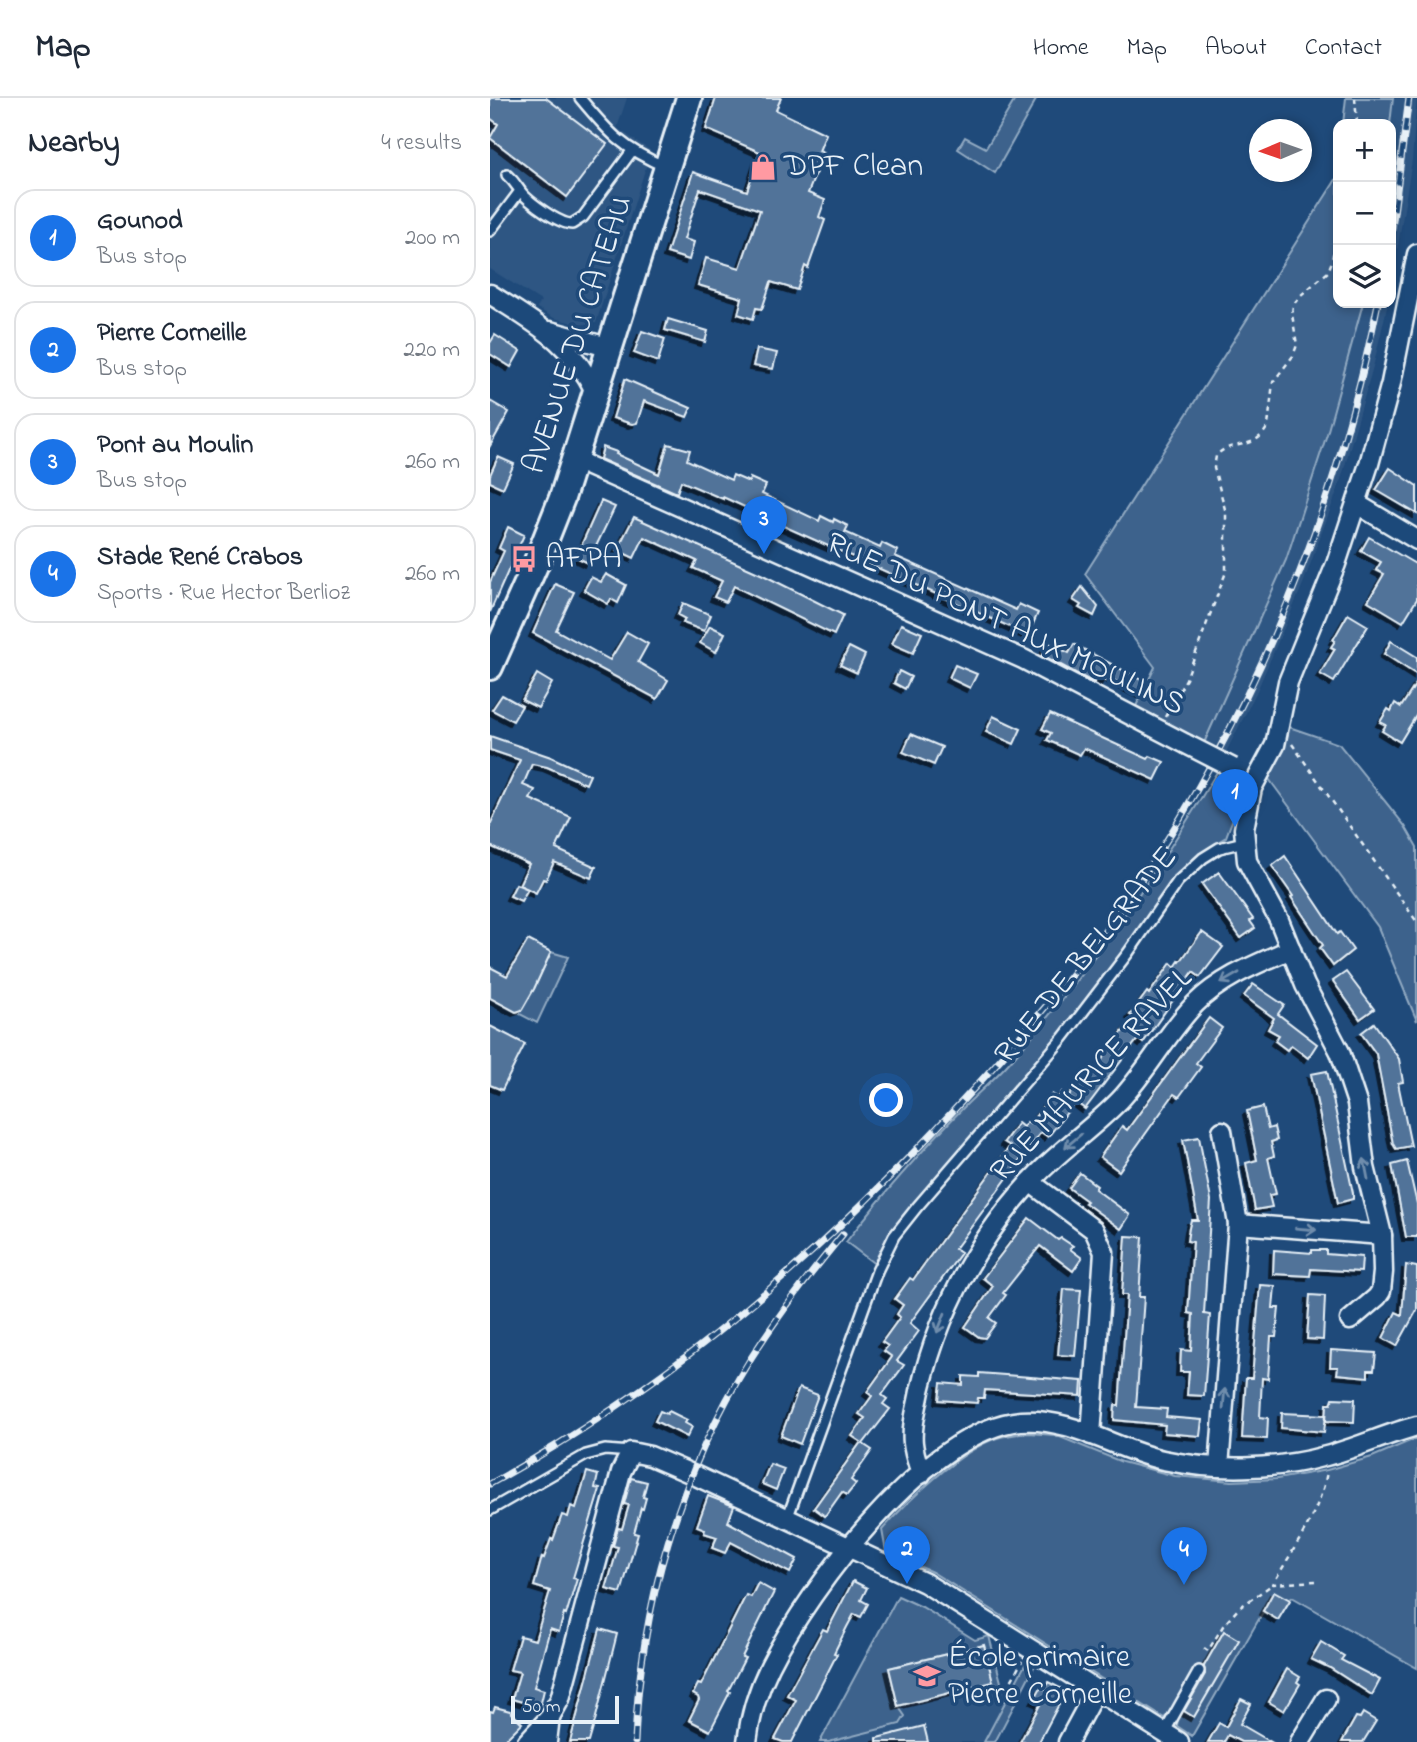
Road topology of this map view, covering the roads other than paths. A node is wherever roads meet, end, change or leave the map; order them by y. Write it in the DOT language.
graph roads {
  1 [pos="580,98"];
  2 [pos="689,98"];
  3 [pos="632,151"];
  4 [pos="667,167"];
  5 [pos="507,176"];
  6 [pos="520,191"];
  7 [pos="490,231"];
  8 [pos="1417,254"];
  9 [pos="490,294"];
  10 [pos="547,330"];
  11 [pos="566,348"];
  12 [pos="609,353"];
  13 [pos="596,393"];
  14 [pos="575,460"];
  15 [pos="1357,504"];
  16 [pos="1417,540"];
  17 [pos="490,667"];
  18 [pos="1255,780"];
  19 [pos="1244,842"];
  20 [pos="1291,949"];
  21 [pos="1222,1131"];
  22 [pos="1030,1182"];
  23 [pos="1238,1224"];
  24 [pos="1382,1235"];
  25 [pos="1350,1320"];
  26 [pos="1417,1426"];
  27 [pos="1091,1435"];
  28 [pos="631,1451"];
  29 [pos="1219,1467"];
  30 [pos="921,1474"];
  31 [pos="490,1510"];
  32 [pos="787,1519"];
  33 [pos="850,1548"];
  34 [pos="1199,1671"];
  35 [pos="1096,1690"];
  36 [pos="1326,1699"];
  37 [pos="550,1717"];
  38 [pos="1172,1737"];
  39 [pos="527,1742"];
  40 [pos="547,1742"];
  41 [pos="747,1742"];
  42 [pos="1068,1742"];
  43 [pos="1300,1742"];
  1 -- 3 [label="lane"];
  2 -- 4 [label="main road, AVENUE DU CATEAU"];
  3 -- 4 [label="lane"];
  3 -- 6 [label="lane"];
  4 -- 12 [label="main road, AVENUE DU CATEAU"];
  5 -- 6 [label="lane"];
  6 -- 7 [label="lane"];
  8 -- 15 [label="street"];
  9 -- 10 [label="street"];
  10 -- 11 [label="street"];
  10 -- 12 [label="street"];
  11 -- 12 [label="street"];
  11 -- 13 [label="street"];
  12 -- 13 [label="main road, AVENUE DU CATEAU"];
  13 -- 14 [label="main road, AVENUE DU CATEAU"];
  14 -- 17 [label="main road, AVENUE DU CATEAU"];
  14 -- 18 [label="street, RUE DU PONT AUX MOULINS, bridge"];
  15 -- 16 [label="street"];
  15 -- 18 [label="street"];
  18 -- 19 [label="street"];
  19 -- 20 [label="street"];
  19 -- 32 [label="lane, RUE DE BELGRADE"];
  20 -- 22 [label="street, RUE MAURICE RAVEL, one-way"];
  24 -- 20 [label="street, one-way"];
  21 -- 23 [label="street"];
  22 -- 27 [label="street"];
  22 -- 30 [label="street, RUE MAURICE RAVEL, one-way"];
  23 -- 24 [label="street, one-way"];
  29 -- 23 [label="street, one-way"];
  24 -- 25 [label="street"];
  26 -- 29 [label="street"];
  27 -- 29 [label="street"];
  27 -- 30 [label="street"];
  28 -- 31 [label="lane"];
  28 -- 32 [label="street"];
  28 -- 37 [label="street"];
  30 -- 33 [label="street"];
  32 -- 33 [label="street"];
  33 -- 35 [label="street"];
  33 -- 41 [label="street"];
  34 -- 38 [label="lane"];
  35 -- 38 [label="street"];
  35 -- 42 [label="street"];
  36 -- 43 [label="street"];
  37 -- 39 [label="street"];
  37 -- 40 [label="street"];
}
